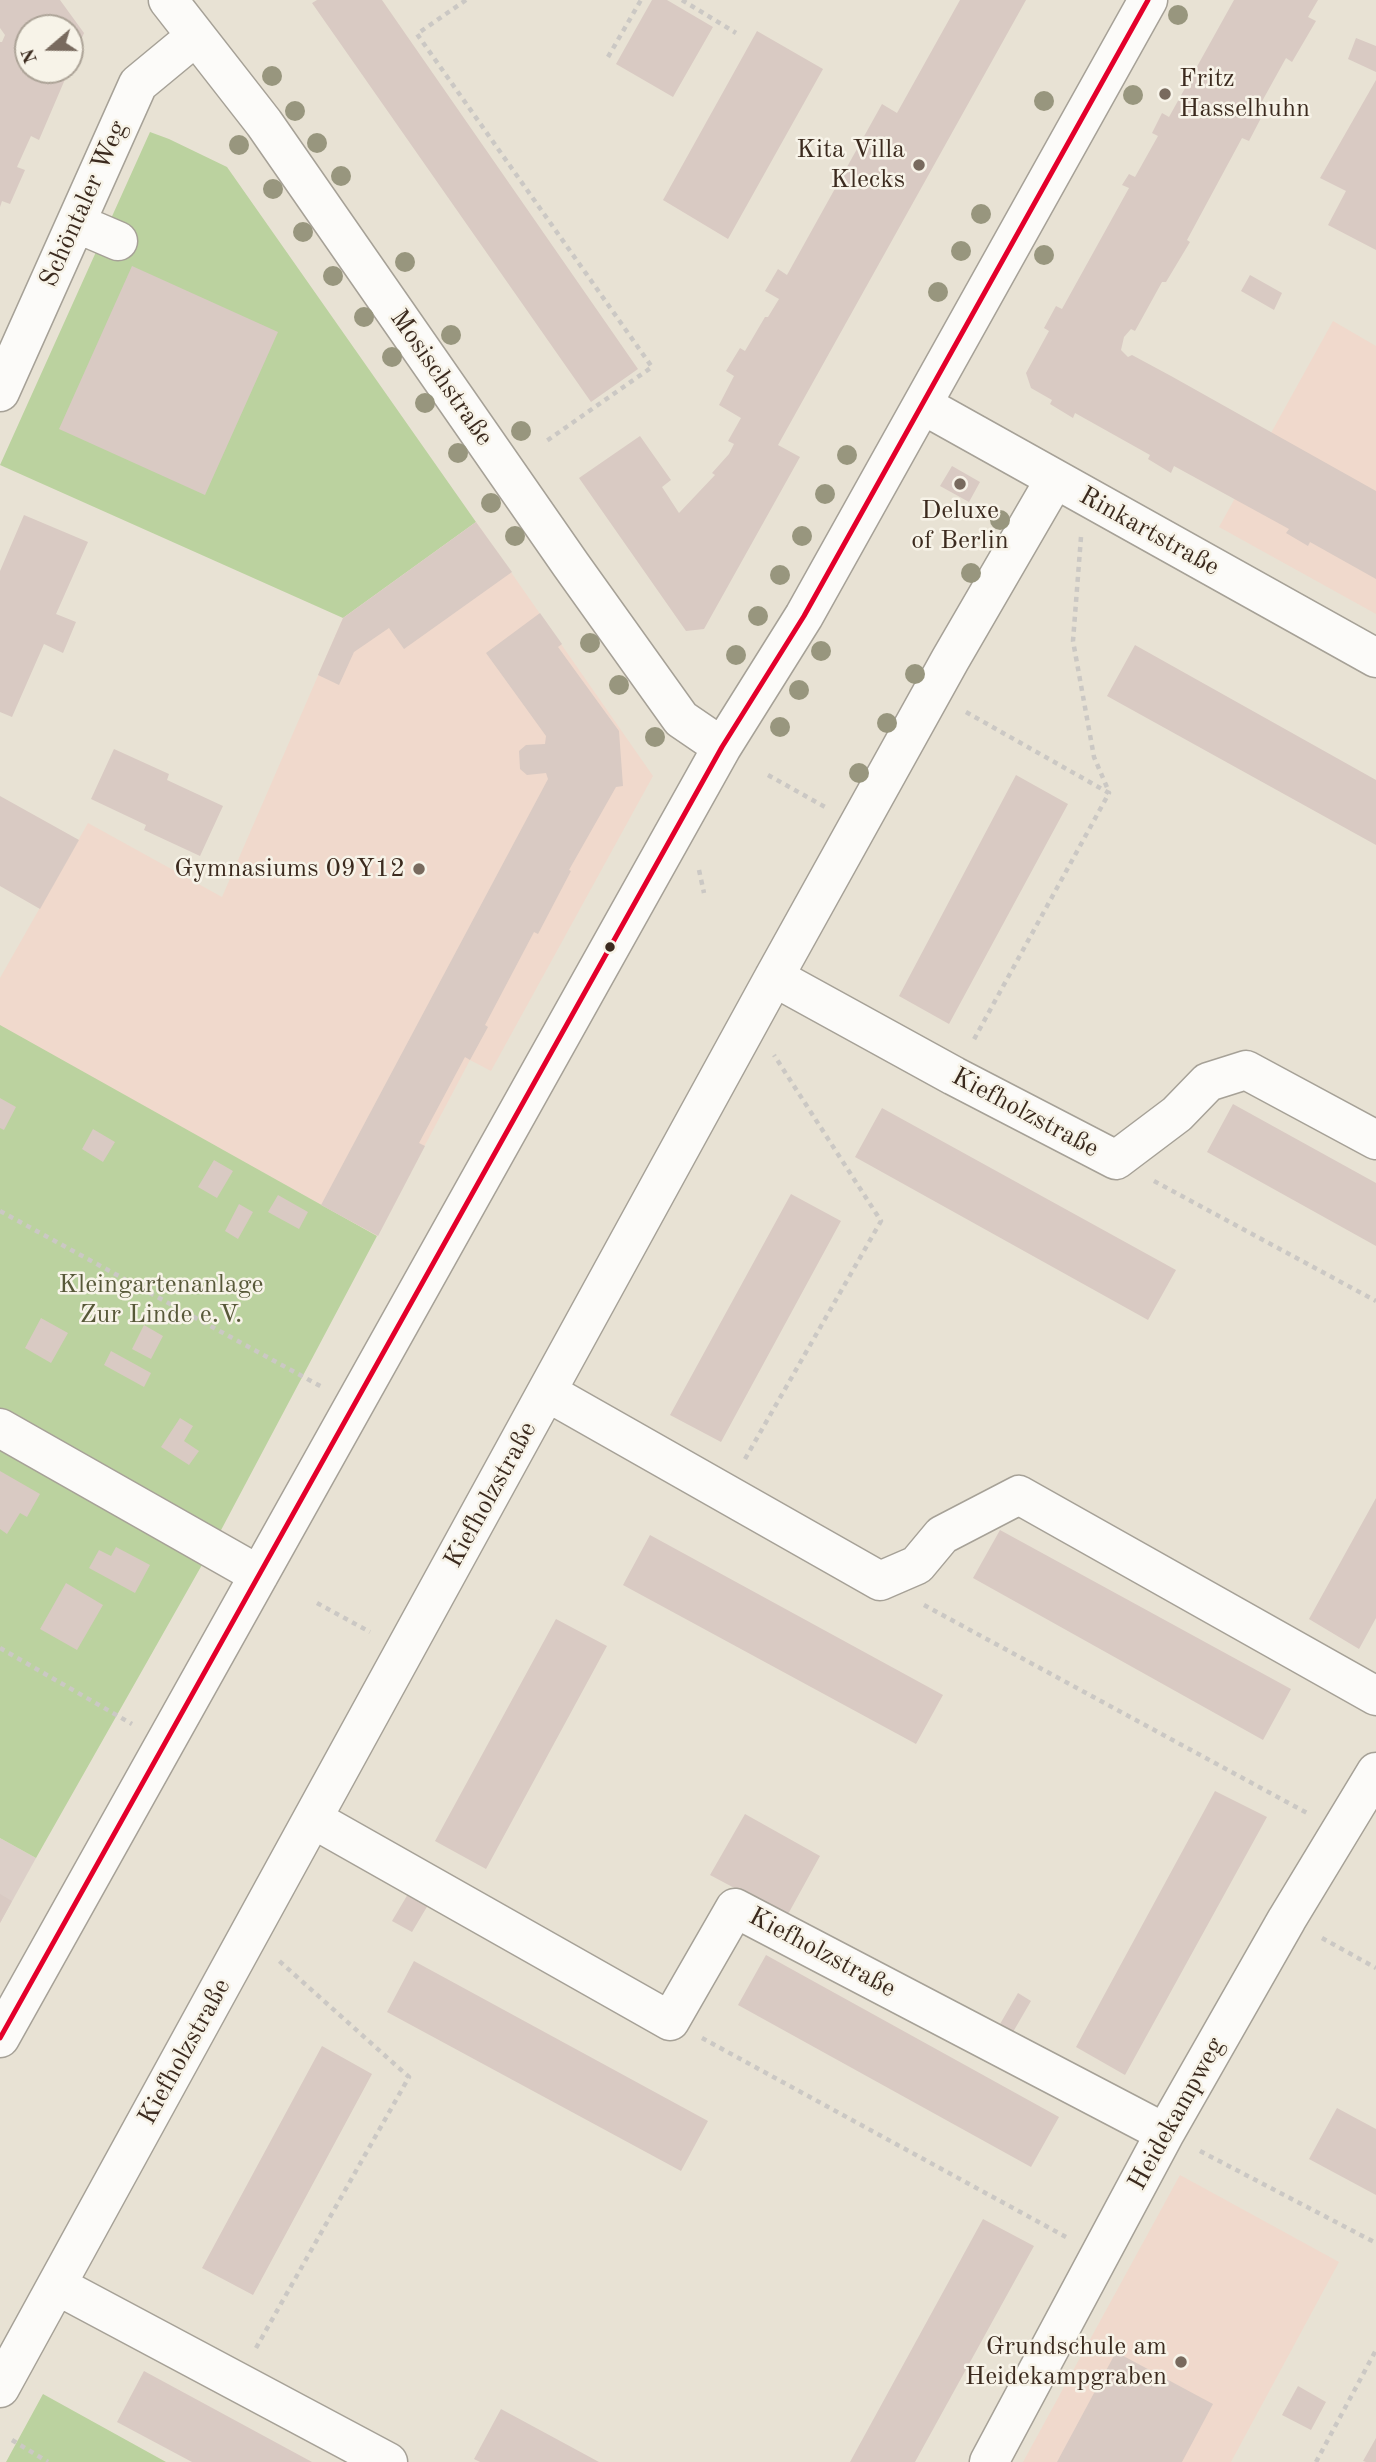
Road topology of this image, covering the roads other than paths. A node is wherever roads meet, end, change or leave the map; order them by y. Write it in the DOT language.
graph roads {
  1 [pos="168,0"];
  2 [pos="1148,0"];
  3 [pos="196,36"];
  4 [pos="76,223"];
  5 [pos="118,241"];
  6 [pos="0,392"];
  7 [pos="923,404"];
  8 [pos="1055,479"];
  9 [pos="1376,658"];
  10 [pos="722,747"];
  11 [pos="774,977"];
  12 [pos="1376,1140"];
  13 [pos="547,1392"];
  14 [pos="0,1428"];
  15 [pos="258,1576"];
  16 [pos="1376,1696"];
  17 [pos="1376,1772"];
  18 [pos="313,1819"];
  19 [pos="0,2038"];
  20 [pos="1165,2133"];
  21 [pos="58,2286"];
  22 [pos="0,2388"];
  23 [pos="388,2462"];
  24 [pos="989,2462"];
  1 -- 3 [label="street, Mosischstraße"];
  2 -- 7 [label="street"];
  3 -- 4 [label="street, Schöntaler Weg"];
  3 -- 10 [label="street, Mosischstraße"];
  4 -- 5 [label="street"];
  4 -- 6 [label="street, Schöntaler Weg"];
  7 -- 8 [label="street, Rinkartstraße"];
  7 -- 10 [label="street"];
  8 -- 9 [label="street, Rinkartstraße"];
  8 -- 11 [label="street, Kiefholzstraße"];
  10 -- 15 [label="street"];
  11 -- 12 [label="street, Kiefholzstraße"];
  11 -- 13 [label="street, Kiefholzstraße"];
  13 -- 16 [label="street, Kiefholzstraße"];
  13 -- 18 [label="street, Kiefholzstraße"];
  14 -- 15 [label="street"];
  15 -- 19 [label="street"];
  17 -- 20 [label="street, Heidekampweg"];
  18 -- 20 [label="street, Kiefholzstraße"];
  18 -- 21 [label="street, Kiefholzstraße"];
  20 -- 24 [label="street, Heidekampweg"];
  21 -- 22 [label="street, Kiefholzstraße"];
  21 -- 23 [label="street"];
}
